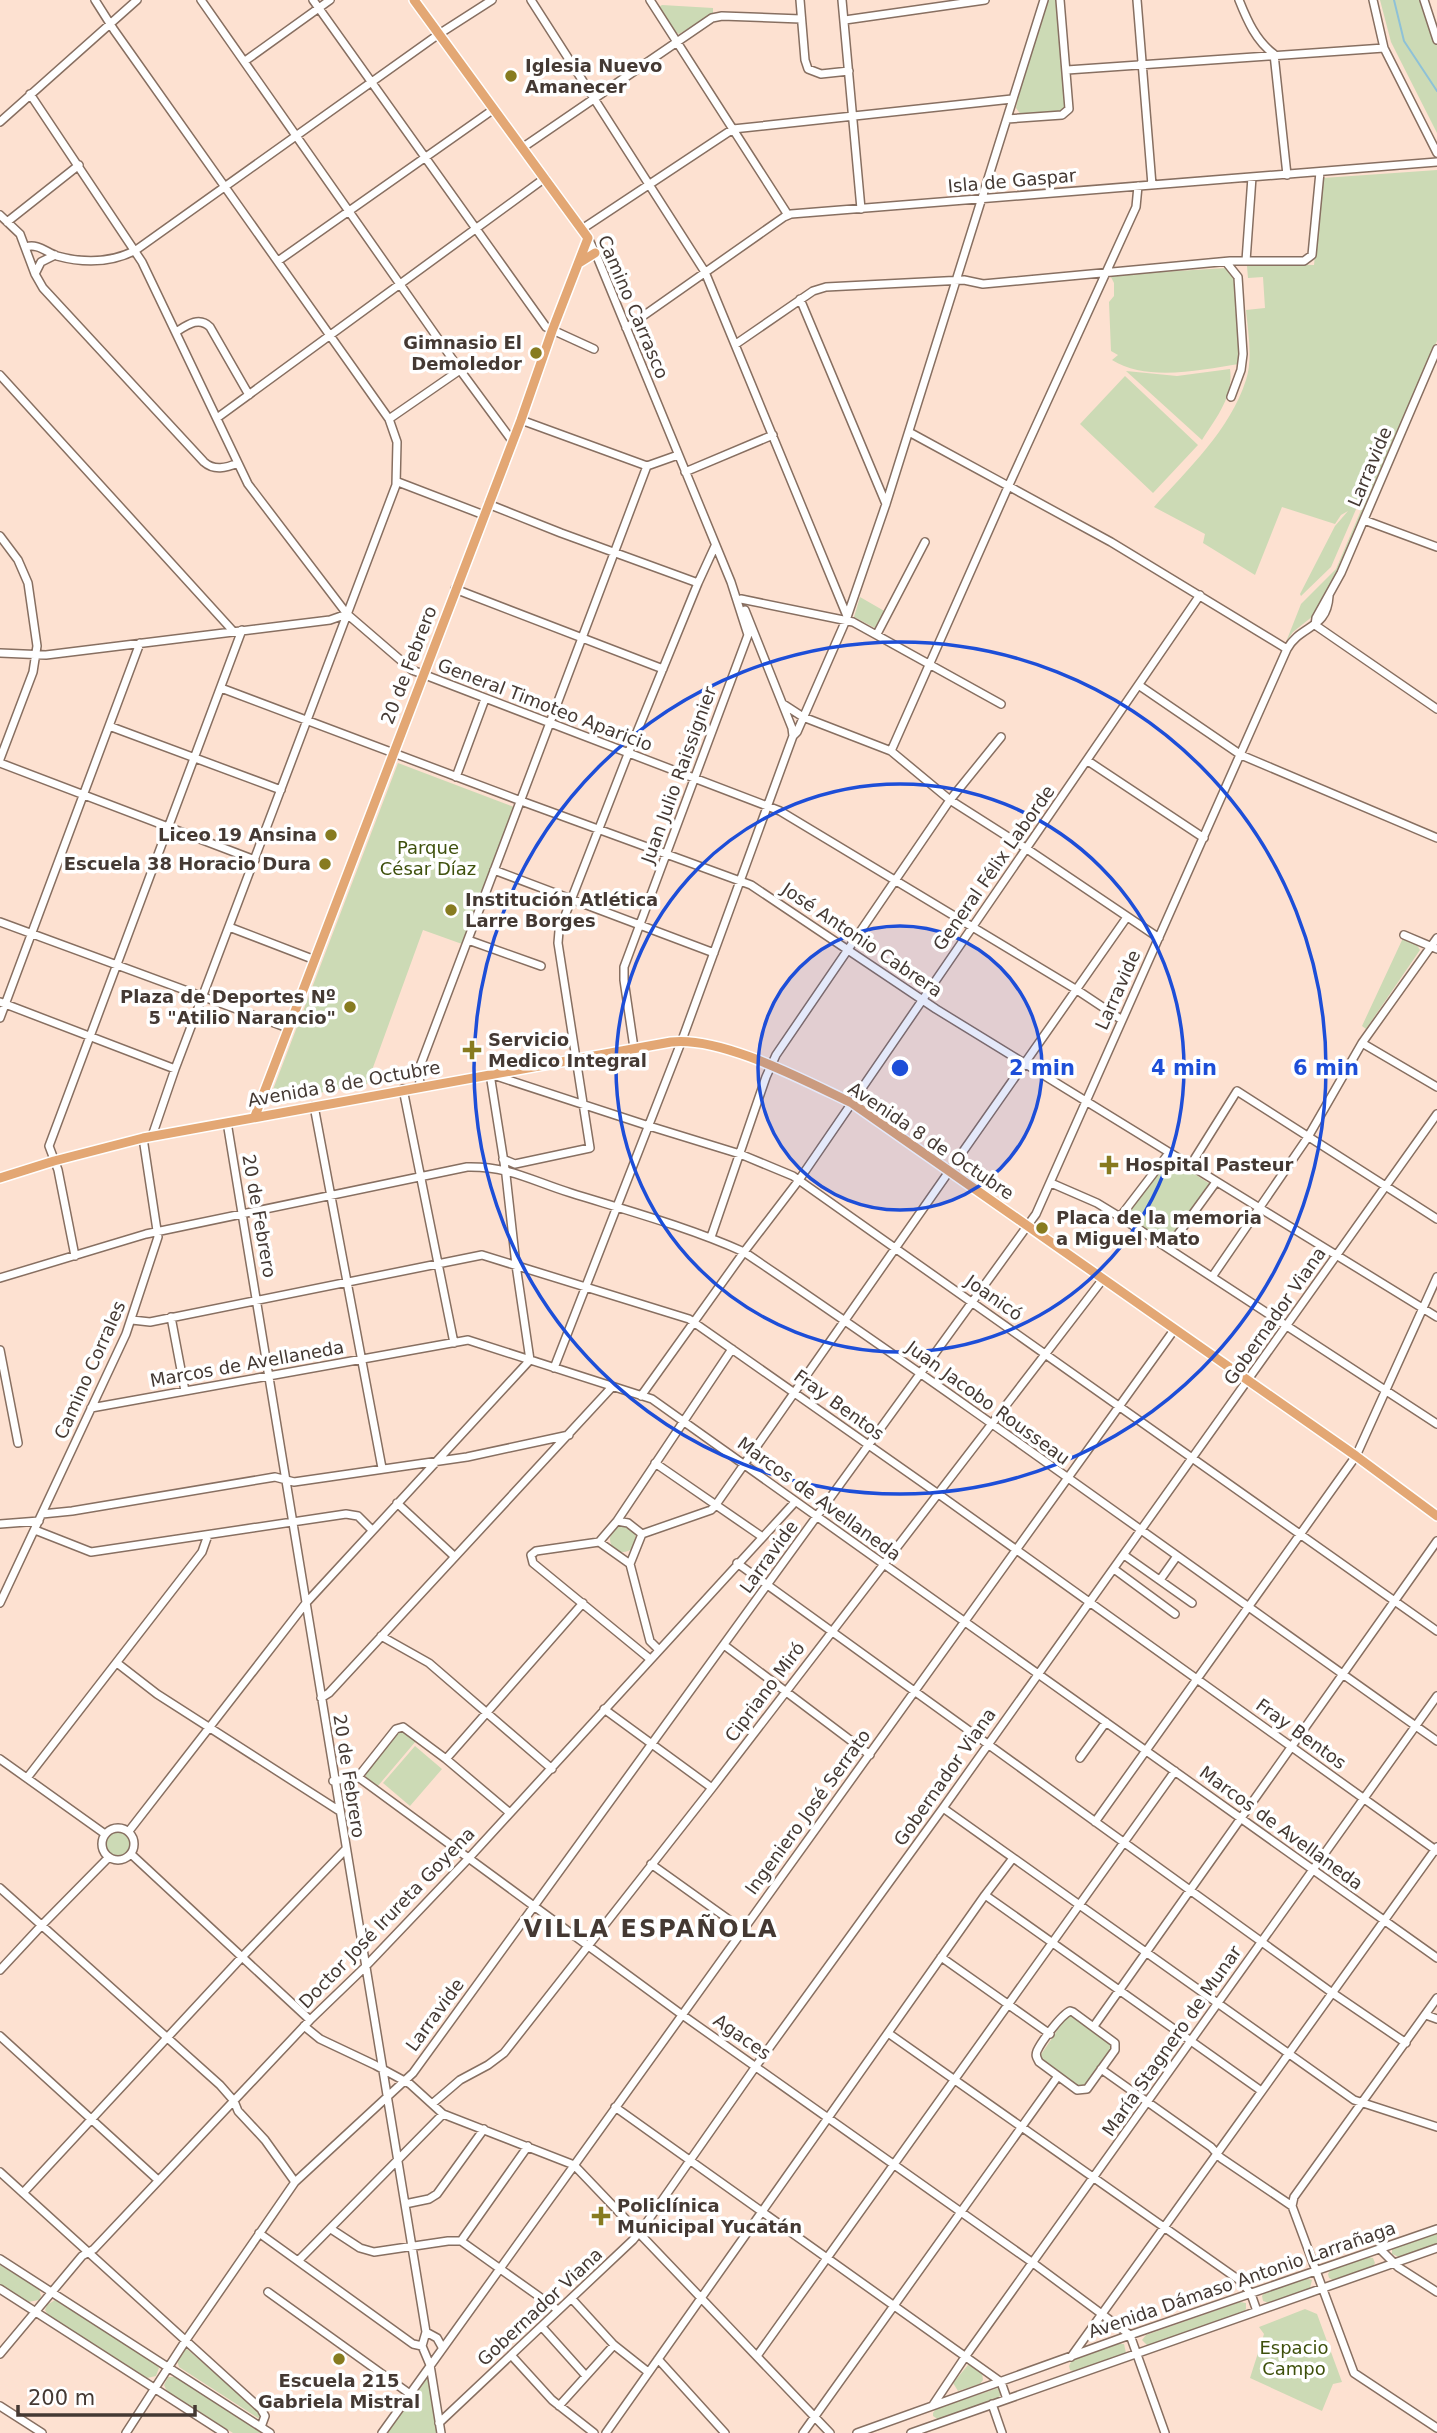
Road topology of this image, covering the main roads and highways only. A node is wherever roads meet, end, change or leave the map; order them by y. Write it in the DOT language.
graph roads {
  1 [pos="414,0"];
  2 [pos="588,238"];
  3 [pos="595,253"];
  4 [pos="578,264"];
  5 [pos="255,1116"];
  6 [pos="0,1178"];
  7 [pos="1437,1516"];
  1 -- 2 [label="main road, Camino Carrasco"];
  2 -- 4 [label="main road, 20 de Febrero"];
  3 -- 4 [label="main road"];
  4 -- 5 [label="main road, 20 de Febrero"];
  5 -- 6 [label="main road, Avenida 8 de Octubre"];
  5 -- 7 [label="main road, Avenida 8 de Octubre"];
}
